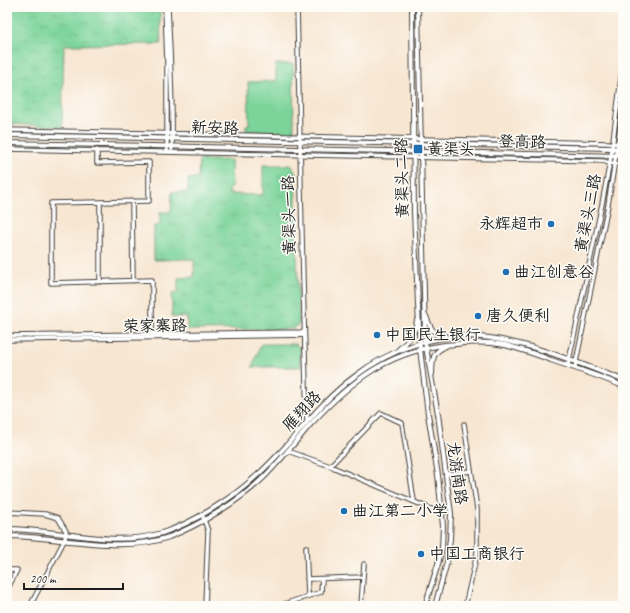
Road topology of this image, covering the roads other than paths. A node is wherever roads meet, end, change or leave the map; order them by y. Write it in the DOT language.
graph roads {
  1 [pos="167,7"];
  2 [pos="297,7"];
  3 [pos="412,7"];
  4 [pos="418,7"];
  5 [pos="623,63"];
  6 [pos="623,109"];
  7 [pos="7,130"];
  8 [pos="7,135"];
  9 [pos="170,136"];
  10 [pos="300,136"];
  11 [pos="422,139"];
  12 [pos="413,141"];
  13 [pos="300,142"];
  14 [pos="7,143"];
  15 [pos="422,144"];
  16 [pos="618,144"];
  17 [pos="623,144"];
  18 [pos="611,146"];
  19 [pos="7,149"];
  20 [pos="170,149"];
  21 [pos="97,150"];
  22 [pos="617,150"];
  23 [pos="623,150"];
  24 [pos="300,152"];
  25 [pos="413,154"];
  26 [pos="421,155"];
  27 [pos="611,156"];
  28 [pos="616,156"];
  29 [pos="623,156"];
  30 [pos="609,163"];
  31 [pos="615,163"];
  32 [pos="623,164"];
  33 [pos="100,202"];
  34 [pos="132,202"];
  35 [pos="133,281"];
  36 [pos="100,282"];
  37 [pos="425,311"];
  38 [pos="418,314"];
  39 [pos="304,333"];
  40 [pos="152,334"];
  41 [pos="7,336"];
  42 [pos="454,337"];
  43 [pos="7,340"];
  44 [pos="425,342"];
  45 [pos="420,343"];
  46 [pos="451,344"];
  47 [pos="426,348"];
  48 [pos="420,349"];
  49 [pos="392,353"];
  50 [pos="569,363"];
  51 [pos="575,365"];
  52 [pos="432,379"];
  53 [pos="623,380"];
  54 [pos="623,386"];
  55 [pos="307,422"];
  56 [pos="464,424"];
  57 [pos="288,451"];
  58 [pos="330,466"];
  59 [pos="471,471"];
  60 [pos="446,474"];
  61 [pos="414,501"];
  62 [pos="7,512"];
  63 [pos="202,514"];
  64 [pos="443,514"];
  65 [pos="205,520"];
  66 [pos="7,528"];
  67 [pos="7,536"];
  68 [pos="65,537"];
  69 [pos="306,547"];
  70 [pos="364,564"];
  71 [pos="7,570"];
  72 [pos="363,577"];
  73 [pos="322,579"];
  74 [pos="307,580"];
  75 [pos="7,590"];
  76 [pos="308,596"];
  77 [pos="466,602"];
  78 [pos="30,606"];
  79 [pos="205,606"];
  80 [pos="278,606"];
  81 [pos="361,606"];
  82 [pos="425,606"];
  83 [pos="435,606"];
  1 -- 9 [label="street"];
  2 -- 10 [label="street, 黄渠头一路"];
  3 -- 12 [label="main road, 黄渠头二路"];
  4 -- 11 [label="main road, 黄渠头二路"];
  5 -- 18 [label="street, 黄渠头三路"];
  6 -- 16 [label="street, 黄渠头三路"];
  7 -- 9 [label="street"];
  8 -- 9 [label="main road, 新安路"];
  9 -- 10 [label="street"];
  9 -- 13 [label="main road, 新安路"];
  9 -- 20 [label="street"];
  10 -- 12 [label="street"];
  10 -- 13 [label="street, 黄渠头一路"];
  11 -- 12 [label="street"];
  11 -- 15 [label="main road, 黄渠头二路"];
  11 -- 18 [label="street"];
  12 -- 13 [label="main road, 新安路"];
  12 -- 15 [label="main road, 新安路"];
  12 -- 25 [label="main road, 黄渠头二路"];
  13 -- 24 [label="street, 黄渠头一路"];
  14 -- 20 [label="main road, 新安路"];
  15 -- 18 [label="main road, 登高路"];
  15 -- 26 [label="main road, 黄渠头二路"];
  16 -- 17 [label="street"];
  16 -- 18 [label="street"];
  16 -- 22 [label="street, 黄渠头三路"];
  18 -- 22 [label="main road, 登高路"];
  18 -- 27 [label="street, 黄渠头三路"];
  19 -- 21 [label="street"];
  20 -- 21 [label="street"];
  20 -- 24 [label="main road, 新安路"];
  21 -- 34 [label="street"];
  22 -- 23 [label="main road, 登高路"];
  22 -- 28 [label="street, 黄渠头三路"];
  24 -- 25 [label="main road, 新安路"];
  24 -- 39 [label="street, 黄渠头一路"];
  25 -- 26 [label="main road, 新安路"];
  25 -- 38 [label="main road, 黄渠头二路"];
  26 -- 27 [label="main road, 登高路"];
  26 -- 30 [label="street"];
  26 -- 37 [label="main road, 黄渠头二路"];
  27 -- 28 [label="main road, 登高路"];
  27 -- 30 [label="street, 黄渠头三路"];
  28 -- 29 [label="main road, 登高路"];
  28 -- 31 [label="street, 黄渠头三路"];
  30 -- 31 [label="street"];
  30 -- 50 [label="street, 黄渠头三路"];
  31 -- 32 [label="street"];
  31 -- 51 [label="street, 黄渠头三路"];
  33 -- 34 [label="street"];
  33 -- 36 [label="street"];
  33 -- 36 [label="street"];
  34 -- 35 [label="street"];
  35 -- 36 [label="street"];
  35 -- 40 [label="street"];
  37 -- 42 [label="main road"];
  37 -- 44 [label="main road, 黄渠头二路"];
  38 -- 45 [label="main road, 黄渠头二路"];
  38 -- 49 [label="main road"];
  39 -- 40 [label="street, 荣家寨路"];
  39 -- 43 [label="street, 荣家寨路"];
  39 -- 55 [label="street, 黄渠头一路"];
  40 -- 41 [label="street, 荣家寨路"];
  42 -- 44 [label="main road, 雁翔路"];
  42 -- 50 [label="main road, 雁翔路"];
  44 -- 45 [label="main road, 雁翔路"];
  44 -- 47 [label="main road, 龙游南路"];
  45 -- 48 [label="main road, 黄渠头二路"];
  45 -- 49 [label="main road, 雁翔路"];
  46 -- 47 [label="main road, 雁翔路"];
  46 -- 50 [label="main road, 雁翔路"];
  46 -- 52 [label="main road"];
  47 -- 48 [label="main road, 雁翔路"];
  47 -- 52 [label="main road, 龙游南路"];
  48 -- 57 [label="main road, 雁翔路"];
  48 -- 64 [label="main road, 龙游南路"];
  49 -- 55 [label="main road, 雁翔路"];
  50 -- 51 [label="main road, 雁翔路"];
  51 -- 53 [label="main road, 雁翔路"];
  51 -- 54 [label="main road, 雁翔路"];
  52 -- 60 [label="main road, 龙游南路"];
  55 -- 63 [label="main road, 雁翔路"];
  56 -- 59 [label="street"];
  57 -- 58 [label="street"];
  57 -- 65 [label="main road, 雁翔路"];
  58 -- 61 [label="street"];
  58 -- 61 [label="street"];
  59 -- 60 [label="street"];
  59 -- 77 [label="street"];
  60 -- 83 [label="main road, 龙游南路"];
  61 -- 64 [label="street"];
  62 -- 68 [label="street"];
  63 -- 65 [label="street"];
  63 -- 68 [label="main road, 雁翔路"];
  64 -- 82 [label="main road, 龙游南路"];
  65 -- 68 [label="main road, 雁翔路"];
  65 -- 79 [label="street"];
  66 -- 68 [label="main road, 雁翔路"];
  67 -- 68 [label="main road, 雁翔路"];
  68 -- 78 [label="street"];
  69 -- 74 [label="street"];
  70 -- 72 [label="street"];
  71 -- 75 [label="street"];
  72 -- 73 [label="street"];
  72 -- 81 [label="street"];
  73 -- 74 [label="street"];
  73 -- 76 [label="street"];
  74 -- 76 [label="street"];
  76 -- 80 [label="street"];
}
